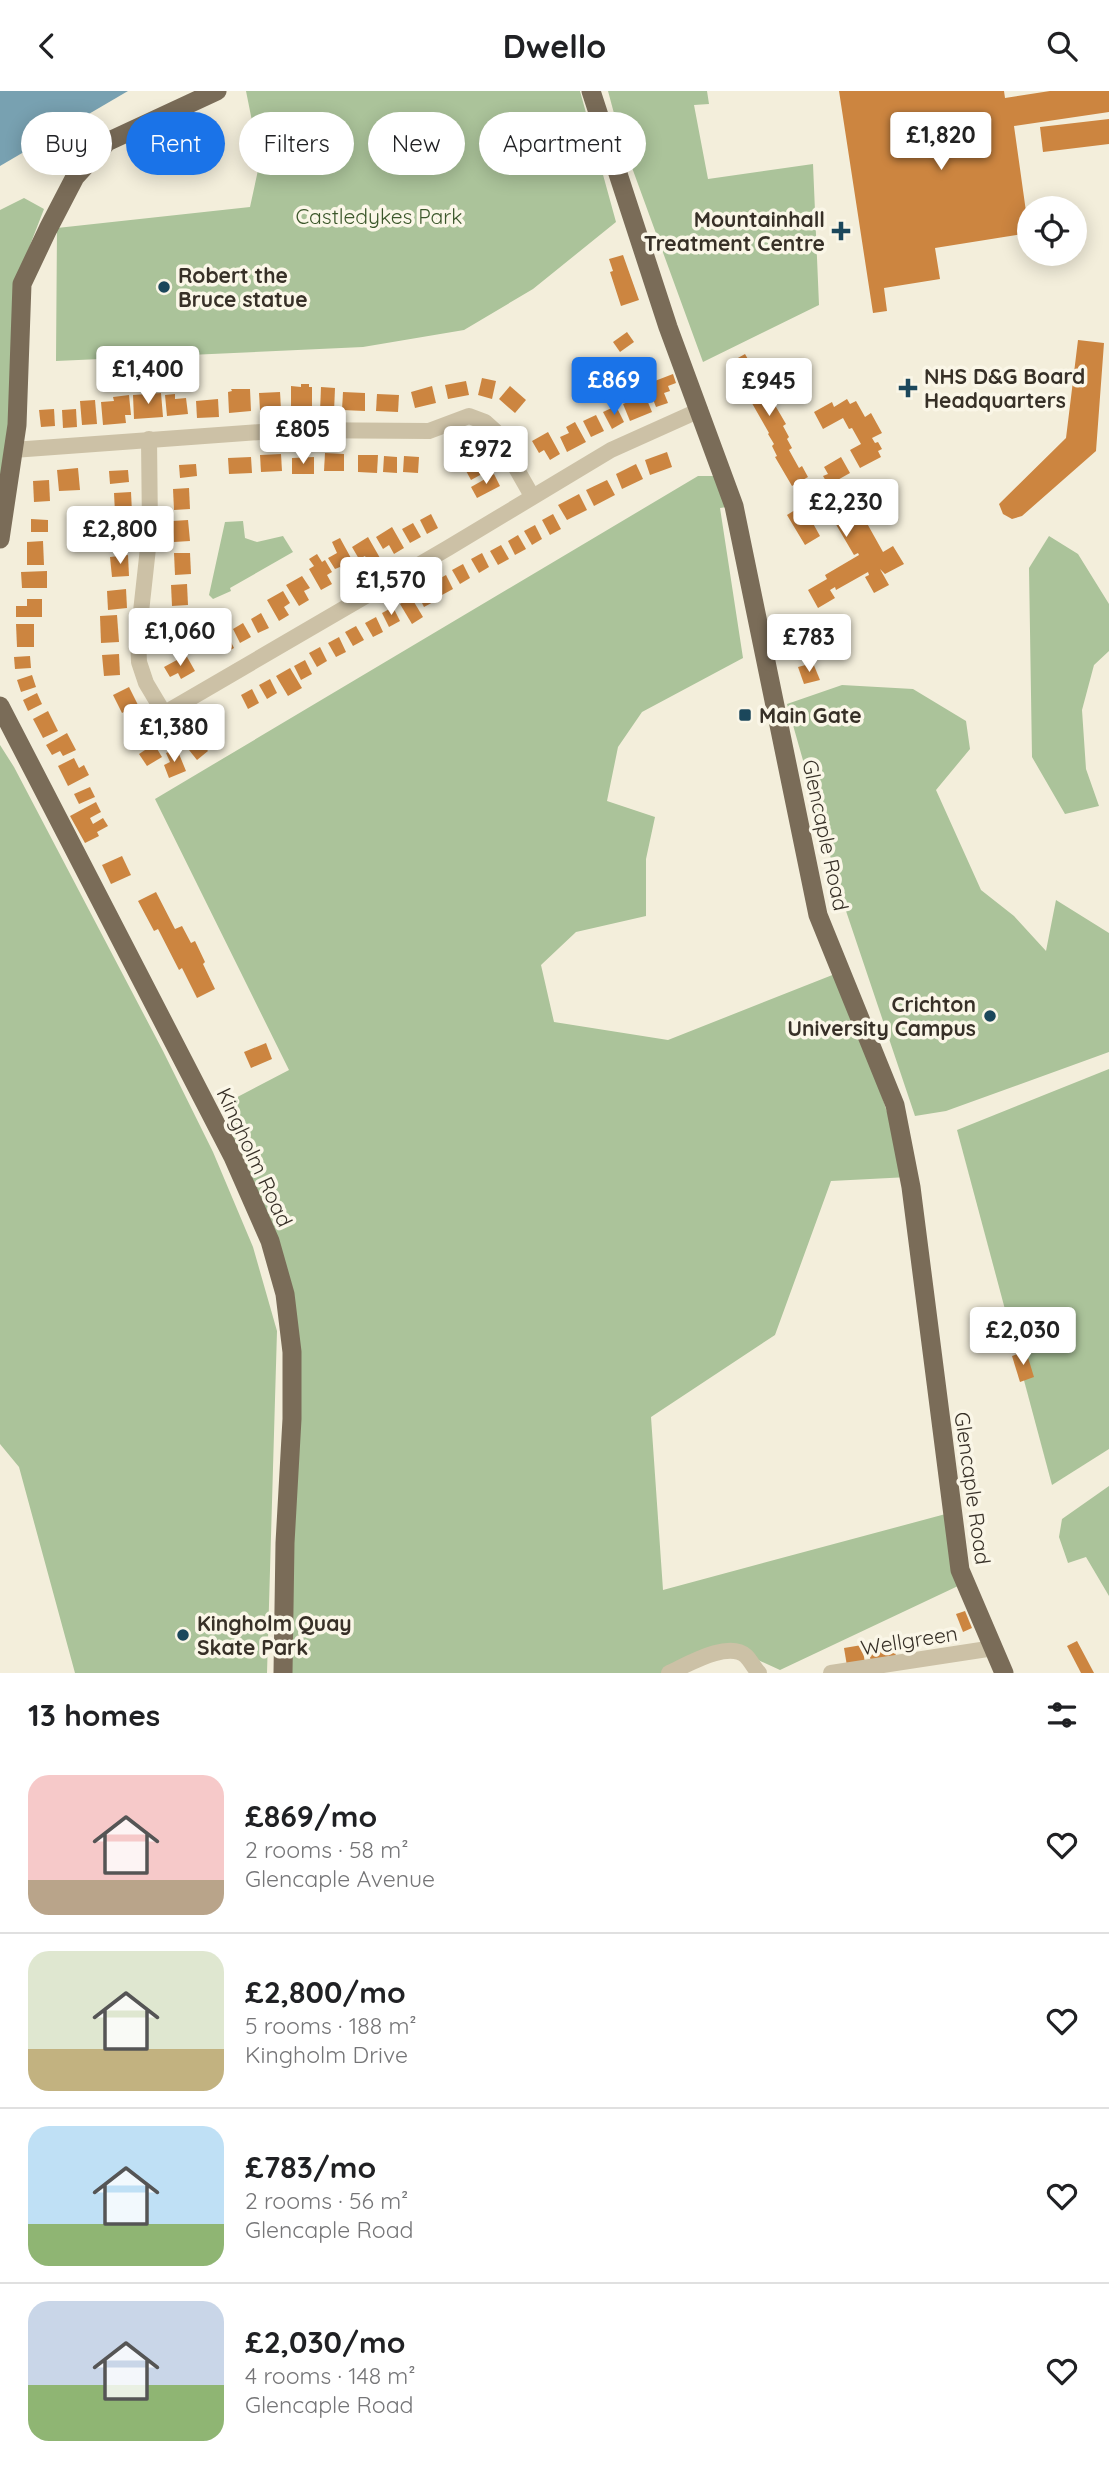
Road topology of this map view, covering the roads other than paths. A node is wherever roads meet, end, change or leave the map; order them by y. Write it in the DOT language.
graph roads {
  1 [pos="217,91"];
  2 [pos="591,91"];
  3 [pos="700,410"];
  4 [pos="149,439"];
  5 [pos="13,450"];
  6 [pos="532,496"];
  7 [pos="0,539"];
  8 [pos="0,706"];
  9 [pos="165,713"];
  10 [pos="174,730"];
  11 [pos="994,1648"];
  12 [pos="283,1673"];
  13 [pos="669,1673"];
  14 [pos="760,1673"];
  15 [pos="831,1673"];
  16 [pos="1004,1673"];
  1 -- 5 [label="main road"];
  2 -- 3 [label="main road, Glencaple Road"];
  3 -- 6 [label="street"];
  3 -- 11 [label="main road, Glencaple Road"];
  4 -- 5 [label="street"];
  4 -- 6 [label="street"];
  4 -- 9 [label="street"];
  5 -- 7 [label="main road"];
  6 -- 9 [label="street"];
  8 -- 12 [label="main road, Kingholm Road"];
  9 -- 10 [label="street"];
  11 -- 15 [label="street, Wellgreen"];
  11 -- 16 [label="main road, Glencaple Road"];
  13 -- 14 [label="street"];
}
